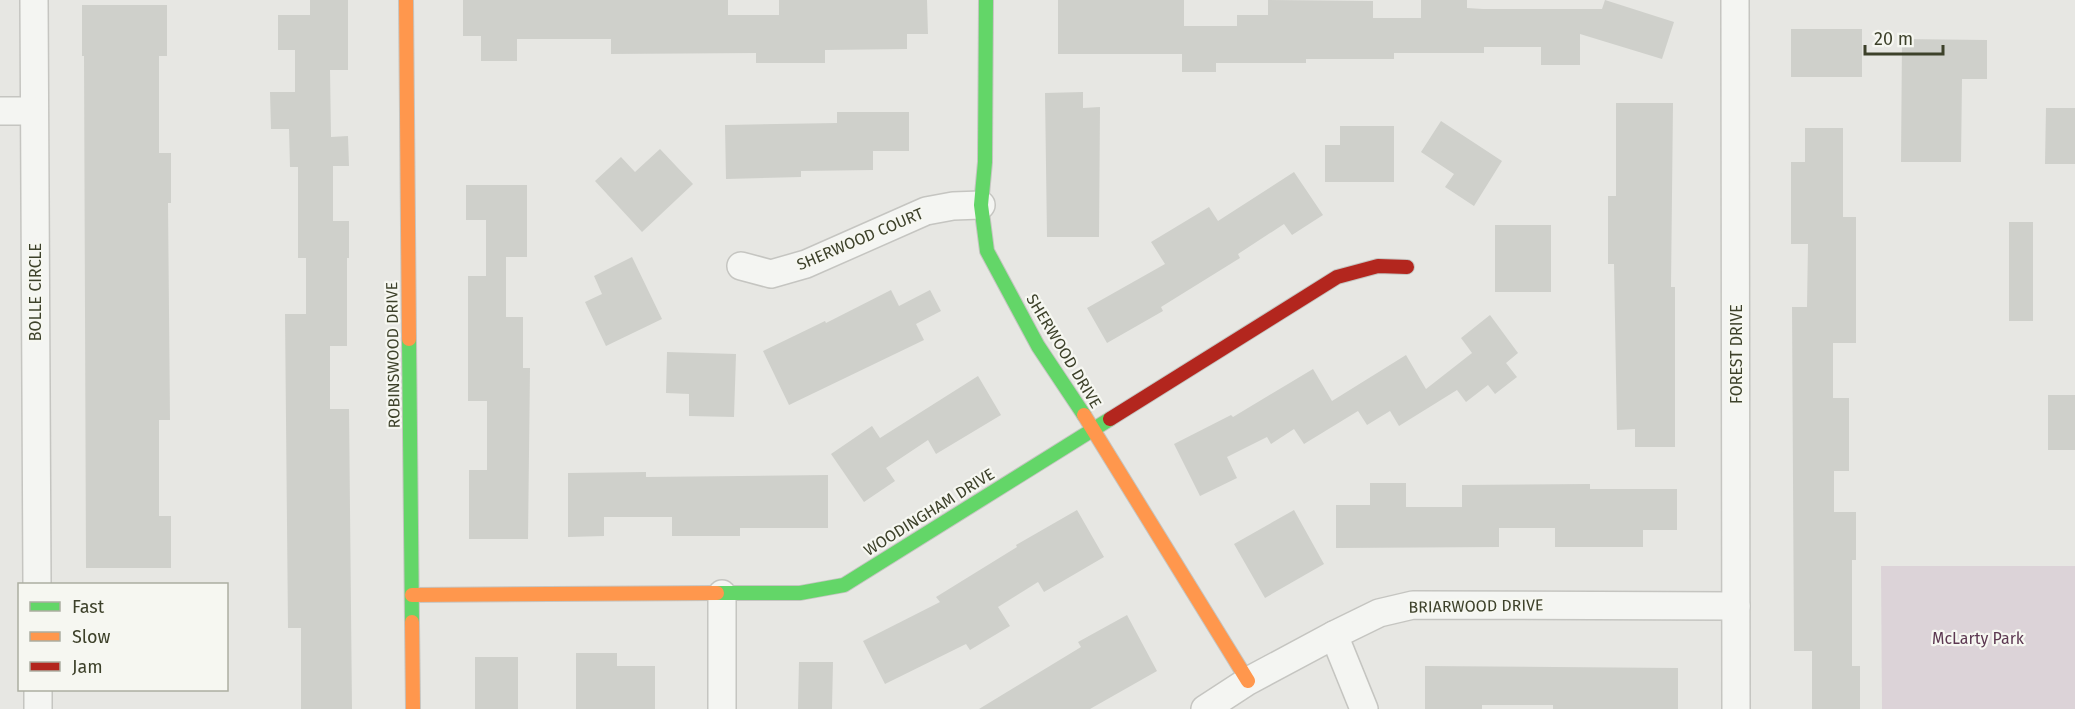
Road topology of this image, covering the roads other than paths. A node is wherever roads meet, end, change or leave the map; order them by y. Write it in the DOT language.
graph roads {
  1 [pos="34,0"];
  2 [pos="406,0"];
  3 [pos="986,0"];
  4 [pos="1735,0"];
  5 [pos="0,111"];
  6 [pos="34,111"];
  7 [pos="981,205"];
  8 [pos="741,266"];
  9 [pos="1407,267"];
  10 [pos="1093,429"];
  11 [pos="37,583"];
  12 [pos="722,594"];
  13 [pos="412,595"];
  14 [pos="1736,606"];
  15 [pos="1334,635"];
  16 [pos="1248,681"];
  17 [pos="38,691"];
  18 [pos="38,709"];
  19 [pos="413,709"];
  20 [pos="722,709"];
  21 [pos="1205,709"];
  22 [pos="1364,709"];
  23 [pos="1736,709"];
  1 -- 6 [label="street, BOLLE CIRCLE"];
  2 -- 13 [label="street, ROBINSWOOD DRIVE"];
  3 -- 7 [label="street, SHERWOOD DRIVE"];
  4 -- 14 [label="street, FOREST DRIVE"];
  5 -- 6 [label="street"];
  6 -- 11 [label="street, BOLLE CIRCLE"];
  7 -- 8 [label="street, SHERWOOD COURT"];
  7 -- 10 [label="street, SHERWOOD DRIVE"];
  9 -- 10 [label="street, WOODINGHAM DRIVE"];
  10 -- 12 [label="street, WOODINGHAM DRIVE"];
  10 -- 16 [label="street, SHERWOOD DRIVE"];
  12 -- 13 [label="street, WOODINGHAM DRIVE"];
  12 -- 20 [label="street"];
  13 -- 19 [label="street, ROBINSWOOD DRIVE"];
  14 -- 15 [label="street, BRIARWOOD DRIVE"];
  14 -- 23 [label="street, FOREST DRIVE"];
  15 -- 16 [label="street, BRIARWOOD DRIVE"];
  15 -- 22 [label="street"];
  16 -- 21 [label="street, BRIARWOOD DRIVE"];
  17 -- 18 [label="street"];
}
